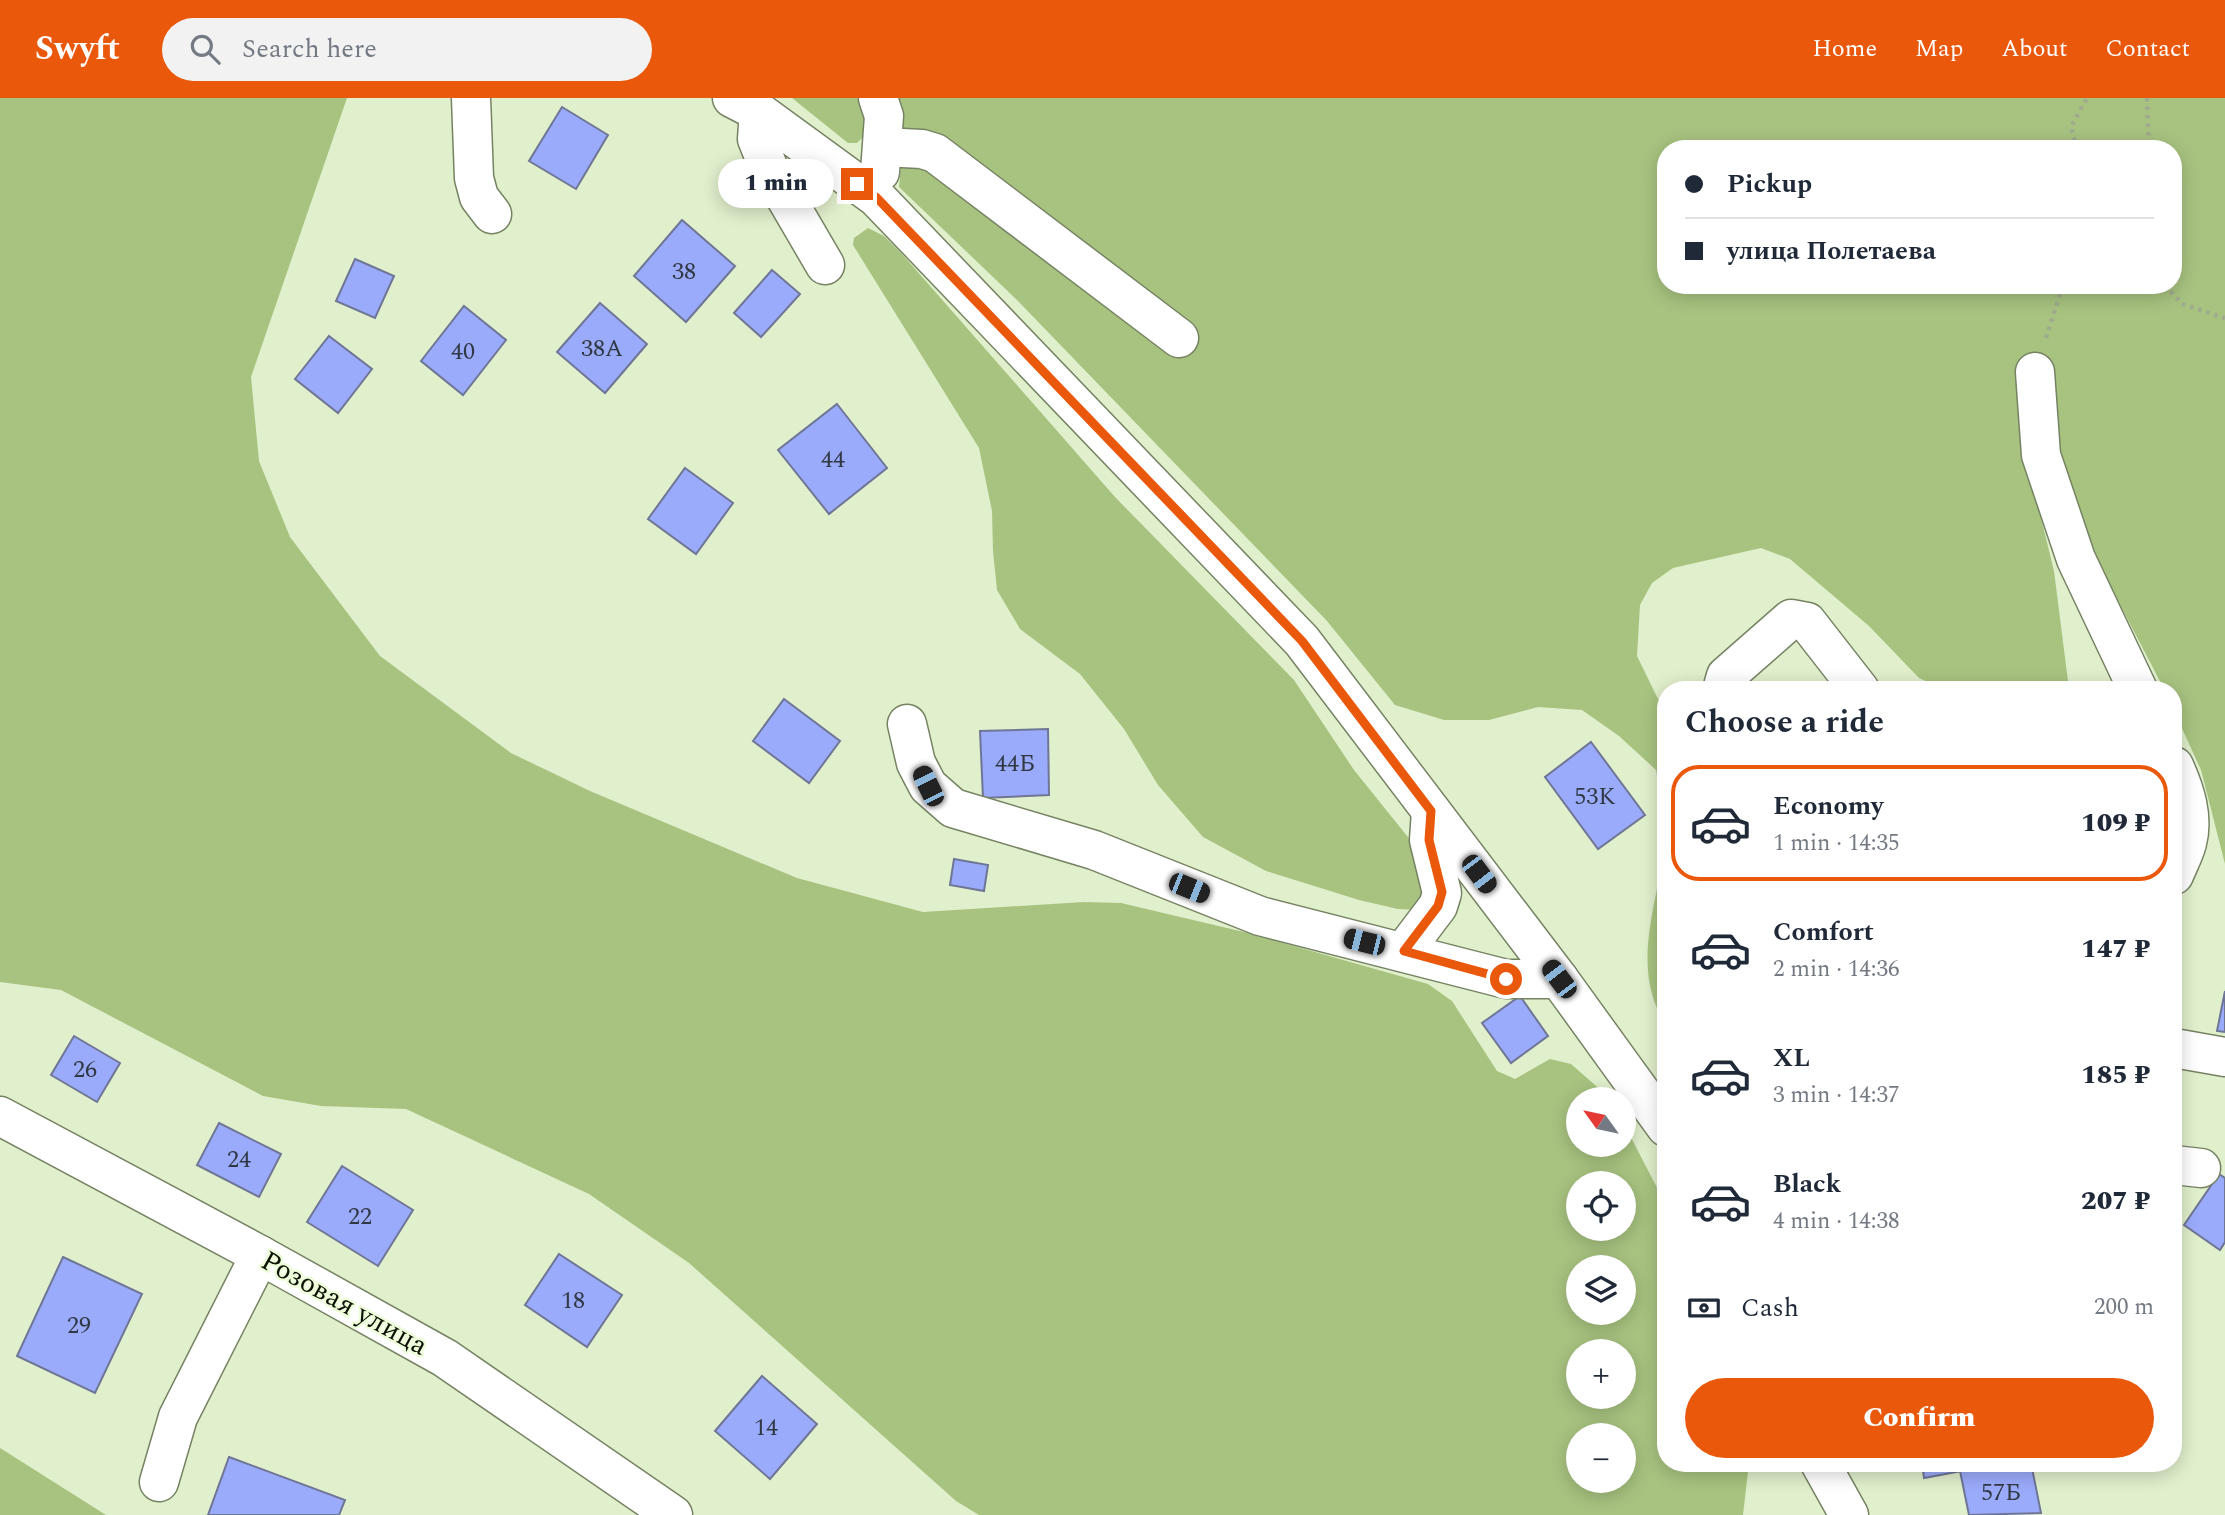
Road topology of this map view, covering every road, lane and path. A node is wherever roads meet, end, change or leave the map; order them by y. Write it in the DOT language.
graph roads {
  1 [pos="471,98"];
  2 [pos="878,98"];
  3 [pos="2087,98"];
  4 [pos="2147,98"];
  5 [pos="745,105"];
  6 [pos="2075,140"];
  7 [pos="2149,140"];
  8 [pos="883,147"];
  9 [pos="877,198"];
  10 [pos="492,214"];
  11 [pos="825,265"];
  12 [pos="2060,294"];
  13 [pos="2173,294"];
  14 [pos="2225,318"];
  15 [pos="1179,338"];
  16 [pos="2035,372"];
  17 [pos="1725,681"];
  18 [pos="1853,681"];
  19 [pos="2133,681"];
  20 [pos="907,724"];
  21 [pos="2182,785"];
  22 [pos="1431,811"];
  23 [pos="2182,855"];
  24 [pos="1404,951"];
  25 [pos="1559,979"];
  26 [pos="2182,1049"];
  27 [pos="2225,1057"];
  28 [pos="1657,1115"];
  29 [pos="0,1116"];
  30 [pos="260,1255"];
  31 [pos="1825,1472"];
  32 [pos="159,1482"];
  33 [pos="673,1515"];
  34 [pos="1849,1515"];
  1 -- 10 [label="street"];
  2 -- 8 [label="street"];
  3 -- 6 [label="path"];
  4 -- 7 [label="path"];
  5 -- 9 [label="street"];
  5 -- 11 [label="street"];
  8 -- 9 [label="street"];
  8 -- 15 [label="street"];
  9 -- 22 [label="street"];
  12 -- 16 [label="path"];
  13 -- 14 [label="path"];
  16 -- 19 [label="street"];
  17 -- 18 [label="street"];
  20 -- 24 [label="street"];
  21 -- 23 [label="street"];
  22 -- 24 [label="street"];
  22 -- 25 [label="street"];
  24 -- 25 [label="street"];
  25 -- 28 [label="street"];
  26 -- 27 [label="street"];
  29 -- 30 [label="street, Розовая улица"];
  30 -- 32 [label="street"];
  30 -- 33 [label="street, Розовая улица"];
  31 -- 34 [label="street"];
}
